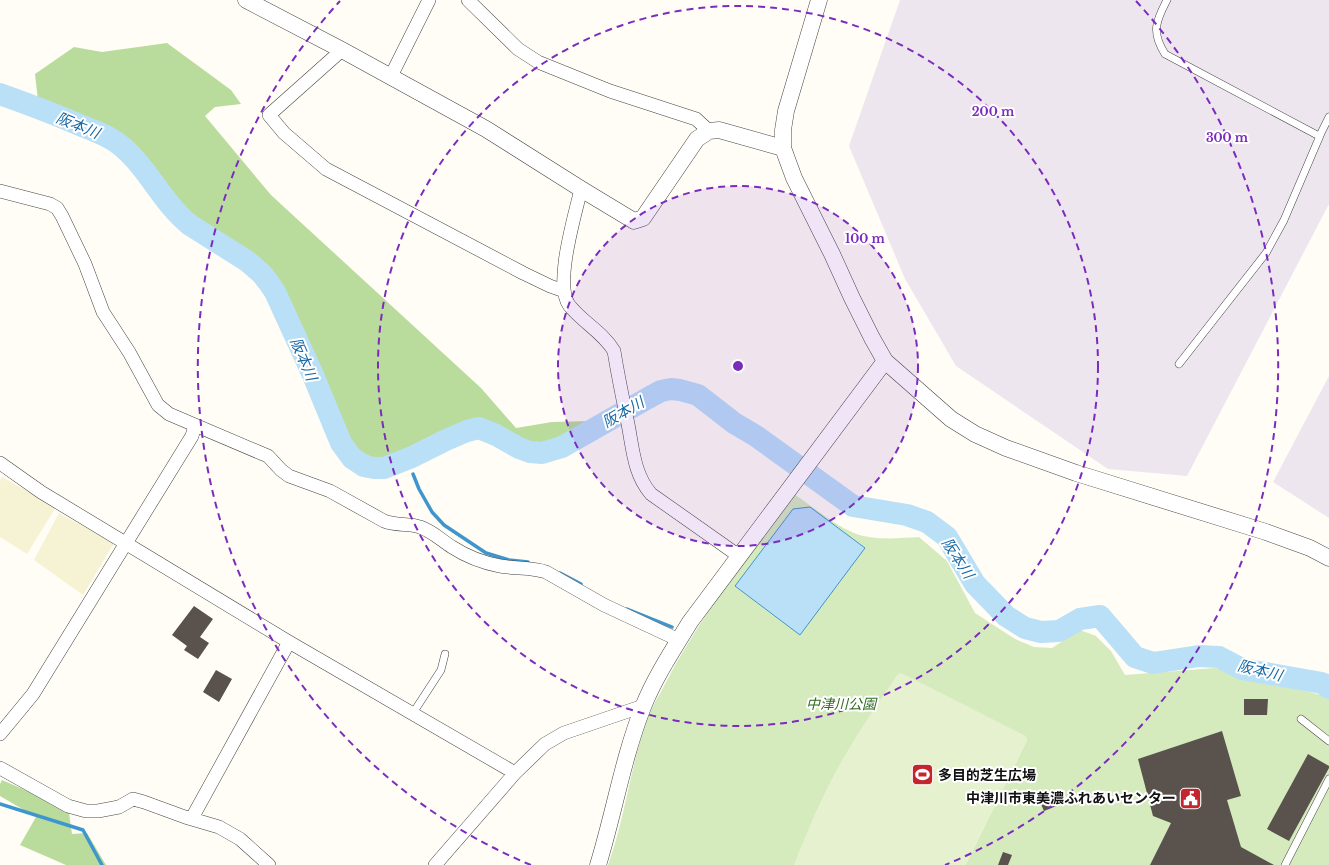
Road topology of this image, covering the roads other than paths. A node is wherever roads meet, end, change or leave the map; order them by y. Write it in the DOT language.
graph roads {
  1 [pos="246,0"];
  2 [pos="429,0"];
  3 [pos="468,0"];
  4 [pos="819,0"];
  5 [pos="1167,0"];
  6 [pos="342,50"];
  7 [pos="390,76"];
  8 [pos="1329,117"];
  9 [pos="709,131"];
  10 [pos="1319,136"];
  11 [pos="783,148"];
  12 [pos="581,189"];
  13 [pos="0,191"];
  14 [pos="564,291"];
  15 [pos="885,361"];
  16 [pos="1179,364"];
  17 [pos="195,425"];
  18 [pos="0,463"];
  19 [pos="127,543"];
  20 [pos="739,556"];
  21 [pos="1329,558"];
  22 [pos="679,640"];
  23 [pos="288,642"];
  24 [pos="445,654"];
  25 [pos="643,706"];
  26 [pos="413,713"];
  27 [pos="1301,719"];
  28 [pos="0,734"];
  29 [pos="1329,741"];
  30 [pos="0,768"];
  31 [pos="515,773"];
  32 [pos="1329,779"];
  33 [pos="192,818"];
  34 [pos="268,865"];
  35 [pos="435,865"];
  36 [pos="598,865"];
  37 [pos="1285,865"];
  1 -- 6 [label="street"];
  2 -- 7 [label="street"];
  3 -- 9 [label="street"];
  4 -- 11 [label="street"];
  5 -- 10 [label="lane"];
  6 -- 7 [label="street"];
  6 -- 14 [label="street"];
  7 -- 12 [label="street"];
  8 -- 10 [label="lane"];
  9 -- 11 [label="street"];
  9 -- 12 [label="street"];
  10 -- 16 [label="lane"];
  11 -- 15 [label="street"];
  12 -- 14 [label="street"];
  13 -- 17 [label="street"];
  14 -- 20 [label="street"];
  15 -- 20 [label="street"];
  15 -- 21 [label="street"];
  17 -- 19 [label="street"];
  17 -- 22 [label="street"];
  18 -- 19 [label="street"];
  19 -- 23 [label="street"];
  19 -- 28 [label="street"];
  20 -- 22 [label="street"];
  22 -- 25 [label="street"];
  23 -- 26 [label="street"];
  23 -- 33 [label="street"];
  24 -- 26 [label="lane"];
  25 -- 31 [label="street"];
  25 -- 36 [label="street"];
  26 -- 31 [label="street"];
  27 -- 29 [label="lane"];
  30 -- 33 [label="street"];
  31 -- 35 [label="street"];
  32 -- 37 [label="lane"];
  33 -- 34 [label="street"];
}
